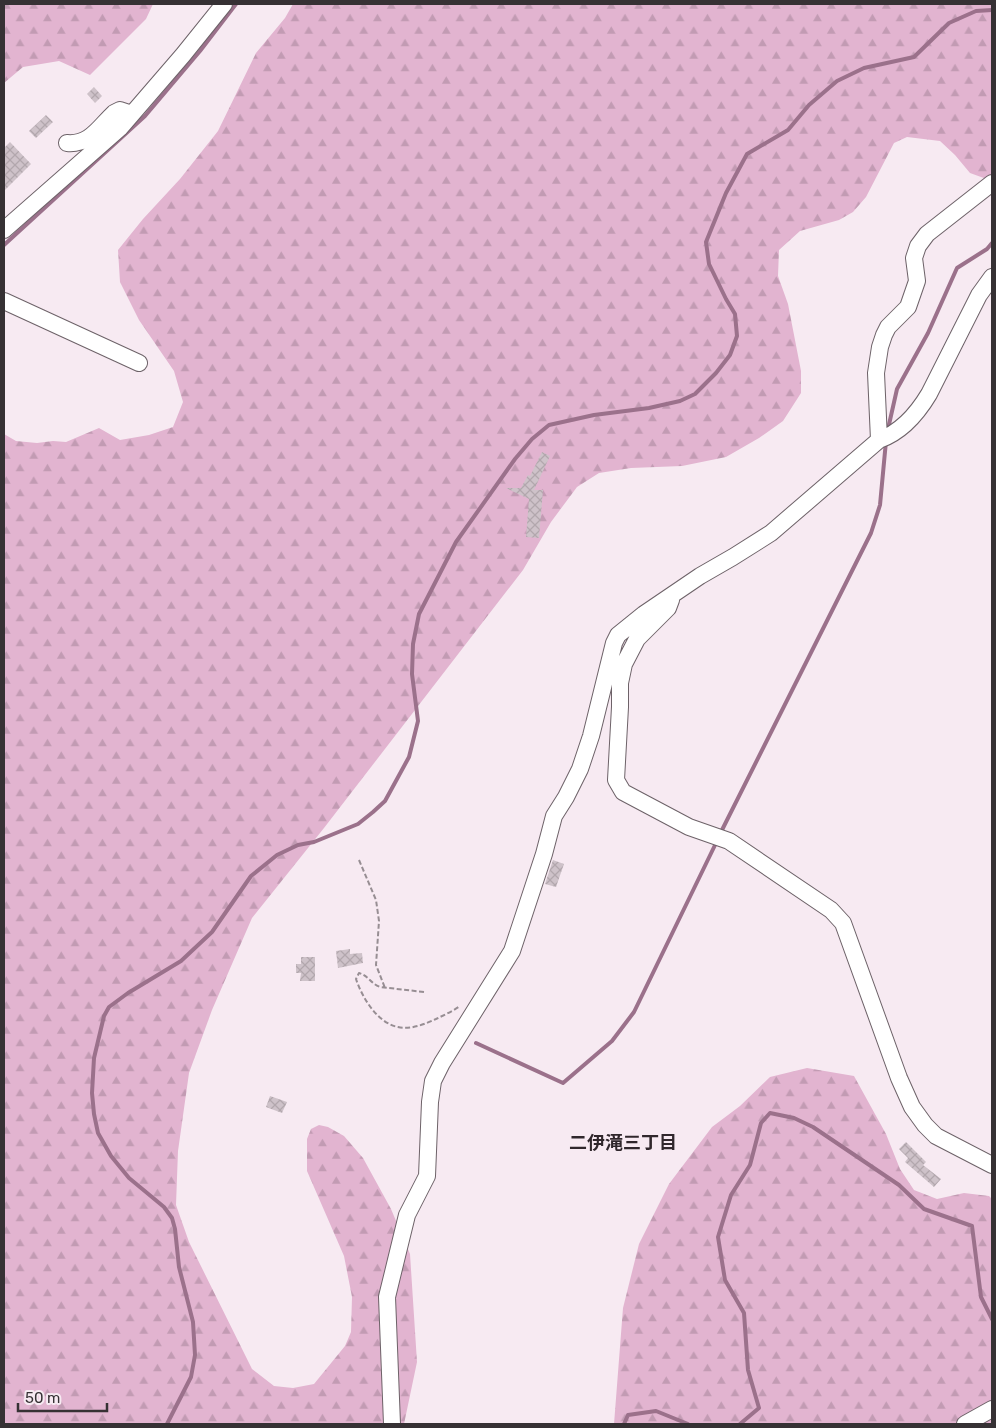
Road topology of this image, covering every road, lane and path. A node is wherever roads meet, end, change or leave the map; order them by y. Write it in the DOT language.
graph roads {
  1 [pos="224,4"];
  2 [pos="132,114"];
  3 [pos="66,143"];
  4 [pos="992,183"];
  5 [pos="4,230"];
  6 [pos="992,277"];
  7 [pos="4,301"];
  8 [pos="139,363"];
  9 [pos="886,437"];
  10 [pos="672,595"];
  11 [pos="359,860"];
  12 [pos="385,988"];
  13 [pos="424,992"];
  14 [pos="464,1002"];
  15 [pos="992,1165"];
  16 [pos="992,1410"];
  17 [pos="392,1424"];
  18 [pos="965,1424"];
  1 -- 2 [label="street"];
  2 -- 3 [label="street"];
  2 -- 5 [label="street"];
  4 -- 9 [label="street"];
  6 -- 9 [label="street"];
  7 -- 8 [label="street"];
  9 -- 10 [label="street"];
  10 -- 15 [label="street"];
  10 -- 17 [label="street"];
  11 -- 12 [label="path"];
  12 -- 13 [label="path"];
  12 -- 14 [label="path"];
  16 -- 18 [label="street"];
}
